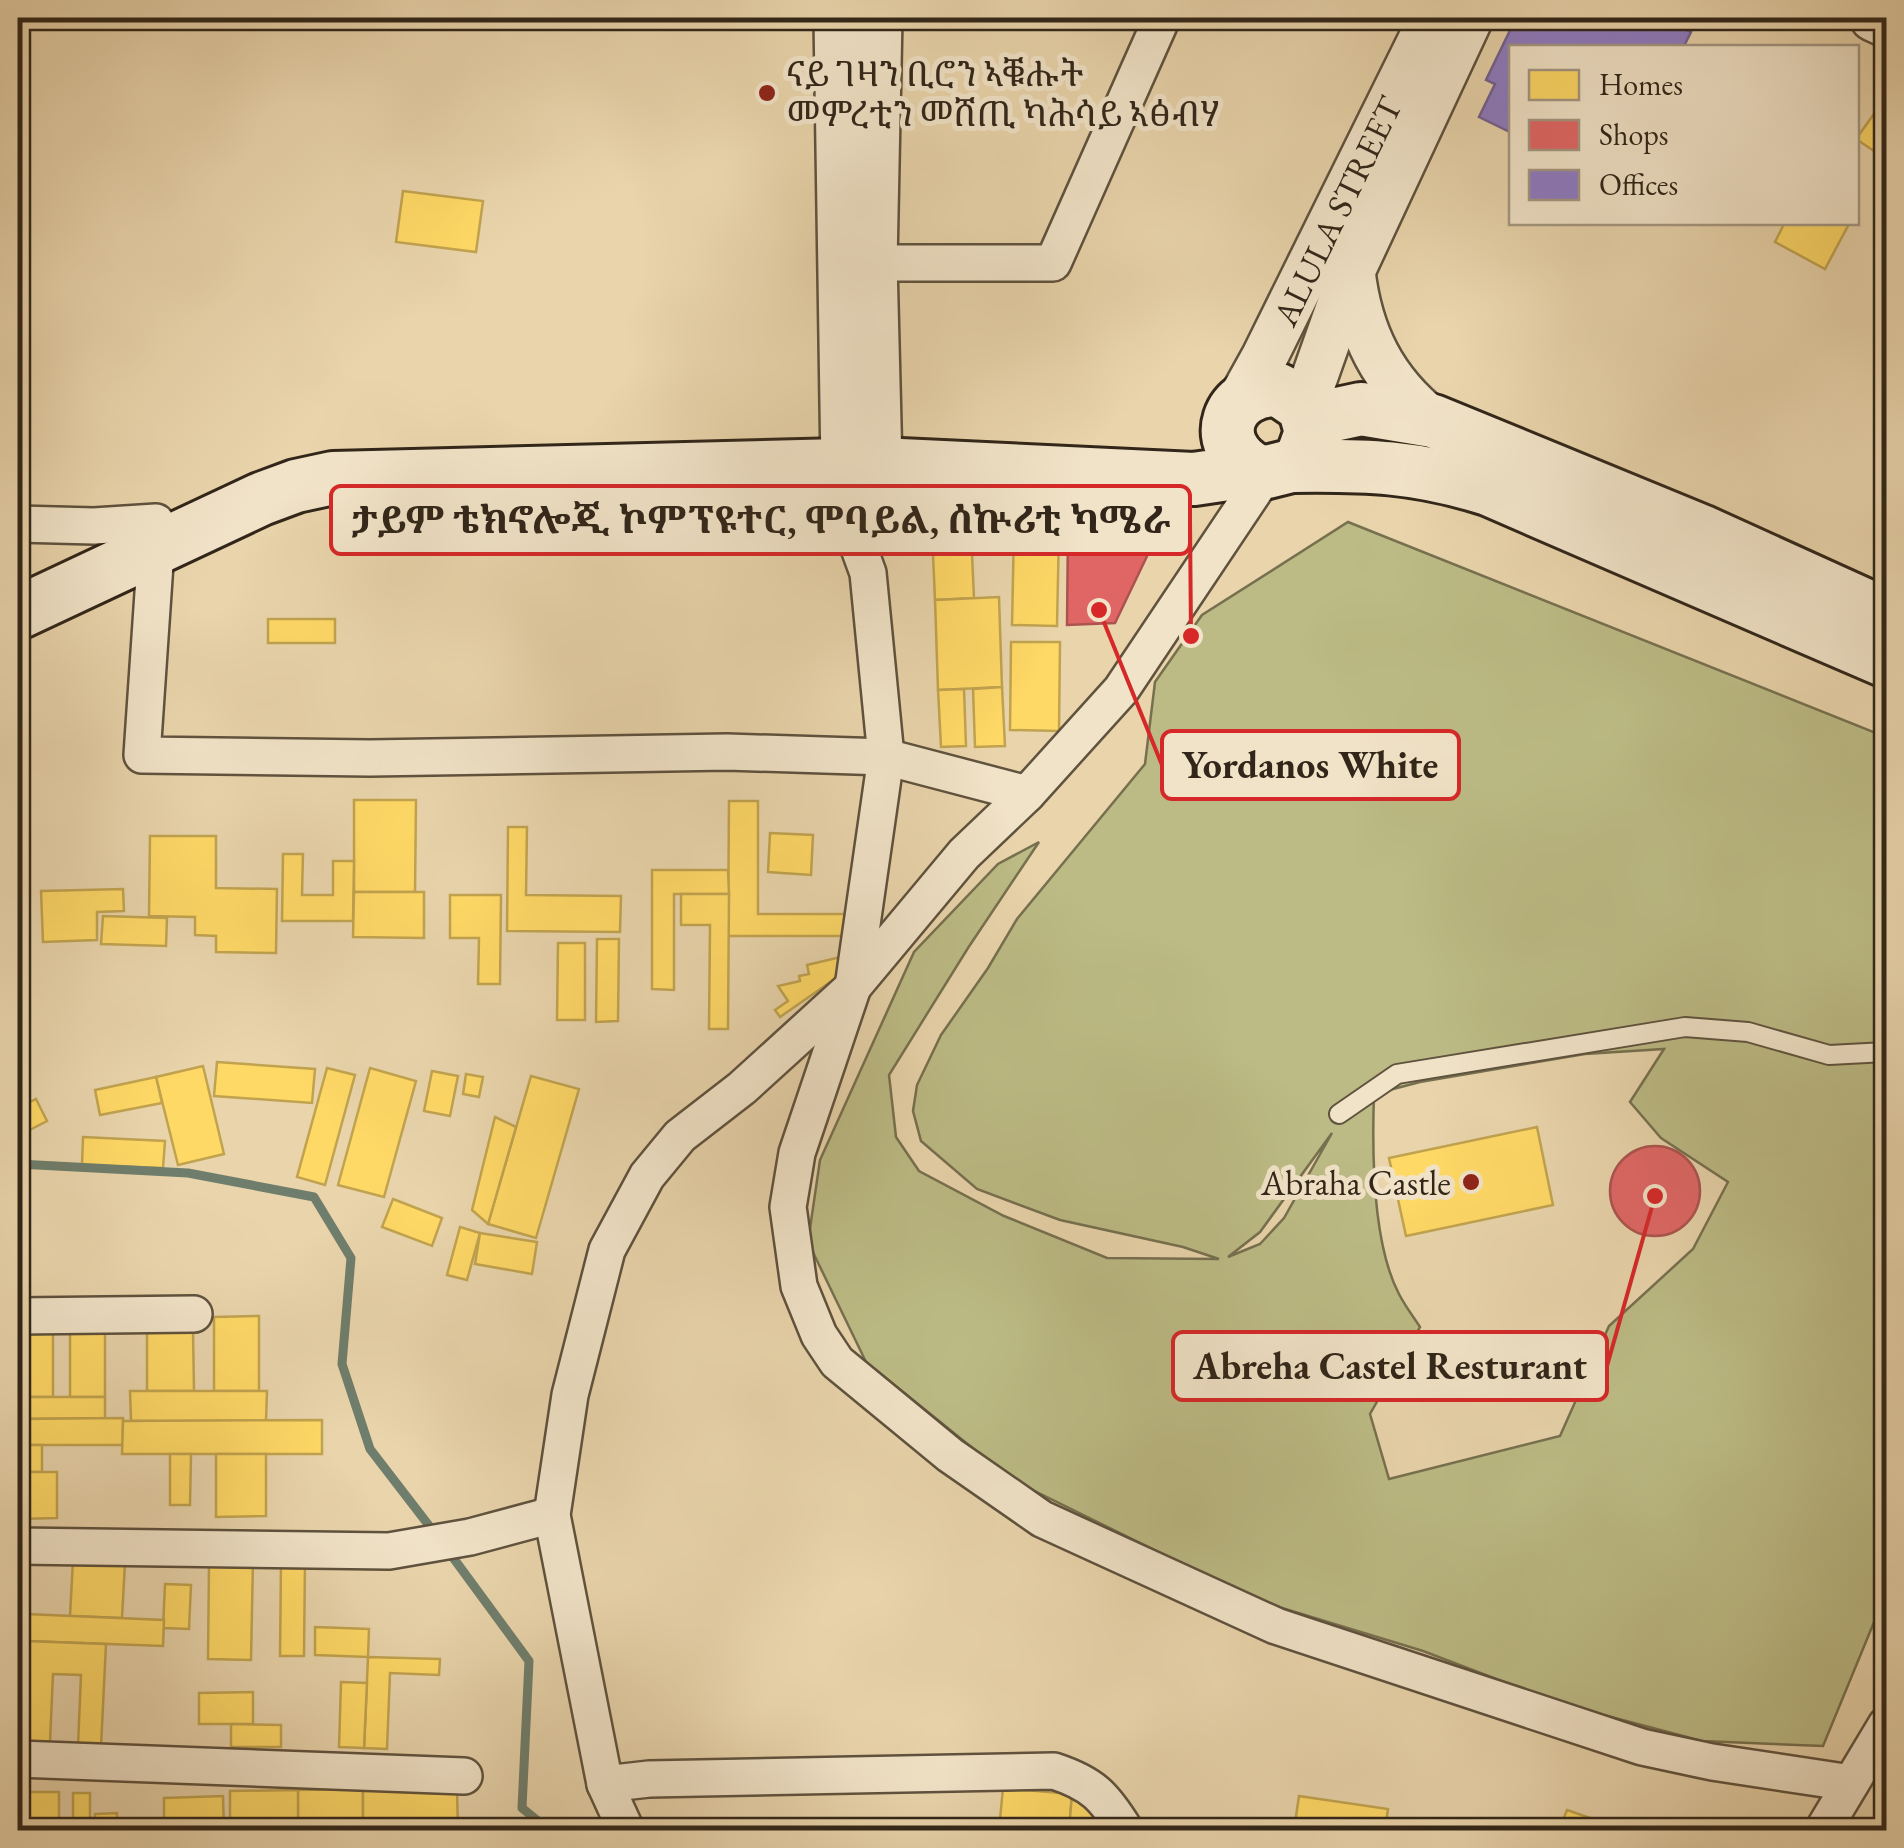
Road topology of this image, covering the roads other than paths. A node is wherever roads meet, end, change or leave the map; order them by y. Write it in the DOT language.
graph roads {
  1 [pos="837,18"];
  2 [pos="879,18"];
  3 [pos="1432,18"];
  4 [pos="1470,18"];
  5 [pos="1873,18"];
  6 [pos="1886,24"];
  7 [pos="1153,27"];
  8 [pos="874,264"];
  9 [pos="1352,270"];
  10 [pos="1234,409"];
  11 [pos="1434,421"];
  12 [pos="1285,447"];
  13 [pos="861,455"];
  14 [pos="18,524"];
  15 [pos="156,535"];
  16 [pos="18,586"];
  17 [pos="18,613"];
  18 [pos="1886,616"];
  19 [pos="1886,661"];
  20 [pos="886,757"];
  21 [pos="1027,794"];
  22 [pos="853,986"];
  23 [pos="1886,1052"];
  24 [pos="1339,1114"];
  25 [pos="194,1314"];
  26 [pos="18,1316"];
  27 [pos="552,1515"];
  28 [pos="18,1546"];
  29 [pos="1886,1725"];
  30 [pos="18,1759"];
  31 [pos="464,1776"];
  32 [pos="1851,1783"];
  33 [pos="605,1784"];
  34 [pos="626,1830"];
  35 [pos="1125,1830"];
  36 [pos="1823,1830"];
  1 -- 13 [label="street"];
  2 -- 8 [label="street"];
  3 -- 10 [label="street, ALULA STREET"];
  4 -- 9 [label="street, ALULA STREET"];
  5 -- 6 [label="street"];
  7 -- 8 [label="street"];
  8 -- 13 [label="street"];
  9 -- 11 [label="street"];
  9 -- 12 [label="street, ALULA STREET"];
  10 -- 12 [label="main road"];
  10 -- 12 [label="main road"];
  10 -- 13 [label="main road"];
  11 -- 12 [label="main road"];
  11 -- 18 [label="main road"];
  12 -- 13 [label="main road"];
  12 -- 19 [label="main road"];
  12 -- 21 [label="street"];
  13 -- 15 [label="main road"];
  13 -- 20 [label="street"];
  14 -- 15 [label="street"];
  15 -- 16 [label="main road"];
  15 -- 17 [label="main road"];
  15 -- 20 [label="street"];
  20 -- 21 [label="street"];
  20 -- 22 [label="street"];
  21 -- 22 [label="street"];
  22 -- 27 [label="street"];
  22 -- 32 [label="street"];
  23 -- 24 [label="lane"];
  25 -- 26 [label="street"];
  27 -- 28 [label="street"];
  27 -- 33 [label="street"];
  29 -- 32 [label="street"];
  30 -- 31 [label="street"];
  32 -- 36 [label="street"];
  33 -- 34 [label="street"];
  33 -- 35 [label="street"];
}
